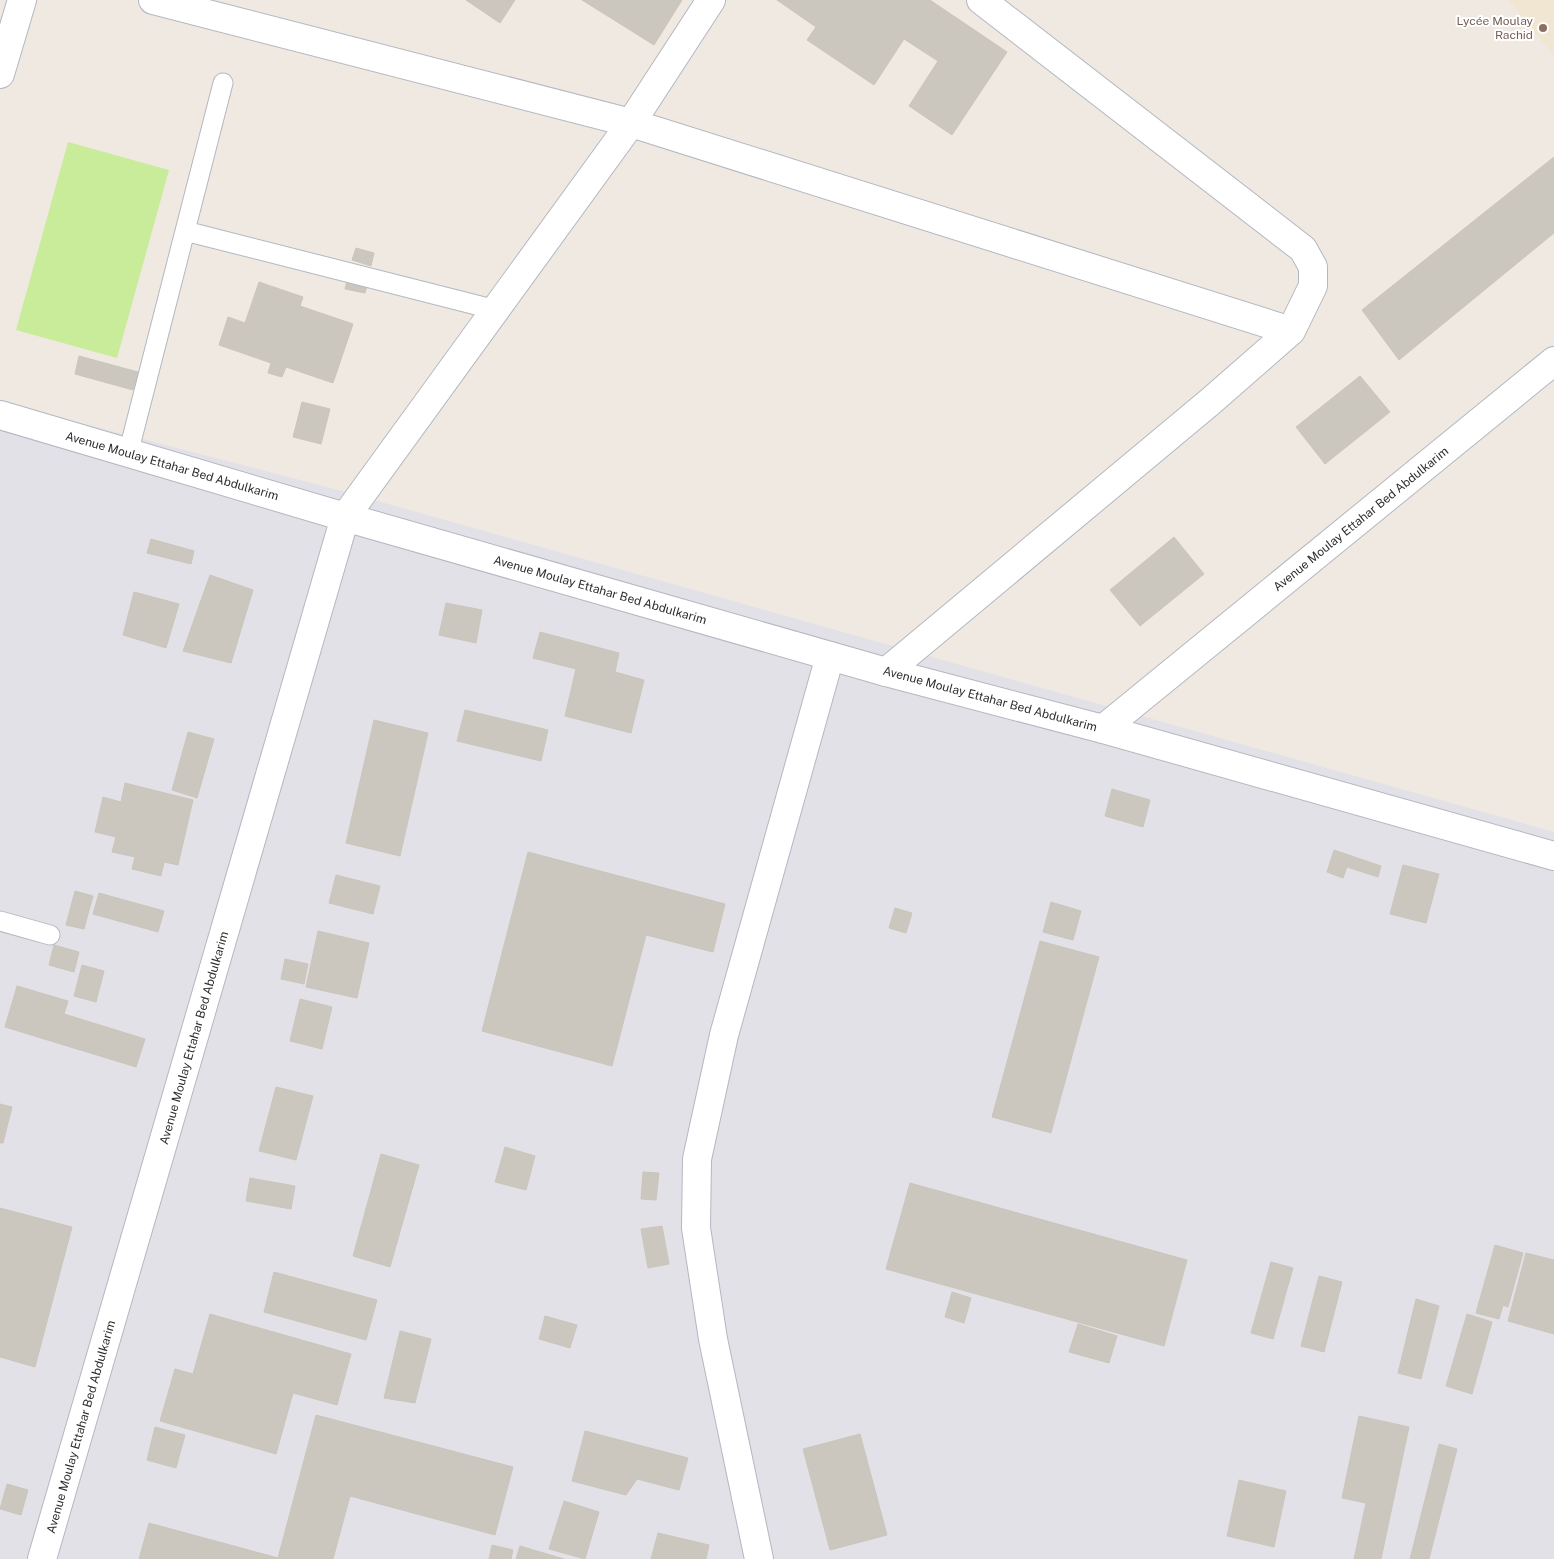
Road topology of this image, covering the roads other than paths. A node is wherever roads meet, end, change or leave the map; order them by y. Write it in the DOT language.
graph roads {
  1 [pos="22,0"];
  2 [pos="153,0"];
  3 [pos="710,0"];
  4 [pos="981,0"];
  5 [pos="0,74"];
  6 [pos="223,83"];
  7 [pos="631,123"];
  8 [pos="184,231"];
  9 [pos="496,310"];
  10 [pos="1291,332"];
  11 [pos="1554,361"];
  12 [pos="0,416"];
  13 [pos="128,454"];
  14 [pos="345,517"];
  15 [pos="830,656"];
  16 [pos="886,672"];
  17 [pos="1103,729"];
  18 [pos="1554,856"];
  19 [pos="0,921"];
  20 [pos="50,935"];
  21 [pos="42,1559"];
  22 [pos="759,1559"];
  1 -- 5 [label="street"];
  2 -- 7 [label="street"];
  3 -- 7 [label="street"];
  4 -- 10 [label="street"];
  6 -- 8 [label="lane"];
  7 -- 9 [label="street"];
  7 -- 10 [label="street"];
  8 -- 9 [label="lane"];
  8 -- 13 [label="lane"];
  9 -- 14 [label="street"];
  10 -- 16 [label="street"];
  11 -- 17 [label="street, Avenue Moulay Ettahar Bed Abdulkarim"];
  12 -- 13 [label="street, Avenue Moulay Ettahar Bed Abdulkarim"];
  13 -- 14 [label="street, Avenue Moulay Ettahar Bed Abdulkarim"];
  14 -- 15 [label="street, Avenue Moulay Ettahar Bed Abdulkarim"];
  14 -- 21 [label="street, Avenue Moulay Ettahar Bed Abdulkarim"];
  15 -- 16 [label="street, Avenue Moulay Ettahar Bed Abdulkarim"];
  15 -- 22 [label="street"];
  16 -- 17 [label="street, Avenue Moulay Ettahar Bed Abdulkarim"];
  17 -- 18 [label="street"];
  19 -- 20 [label="lane"];
}
